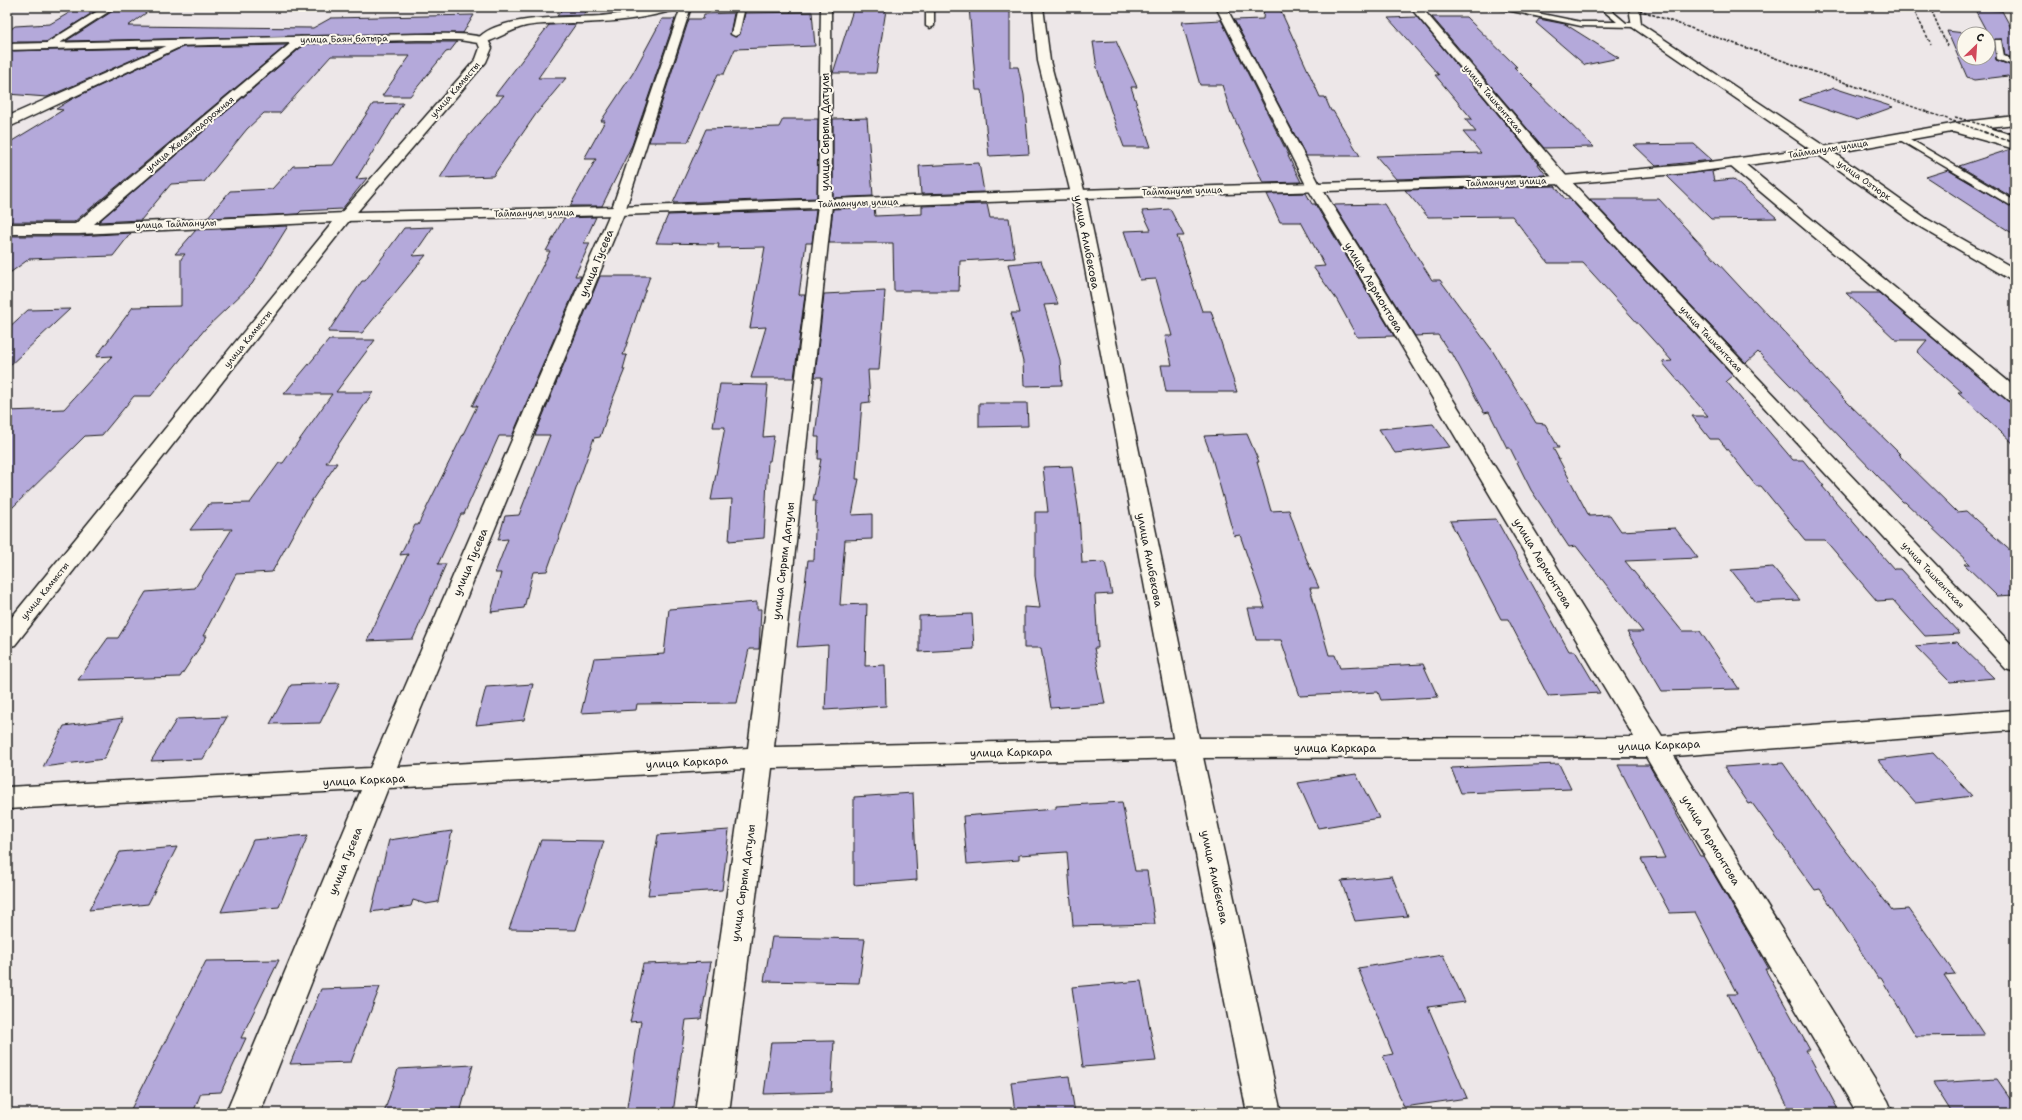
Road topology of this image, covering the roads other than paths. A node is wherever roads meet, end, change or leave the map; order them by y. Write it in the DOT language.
graph roads {
  1 [pos="111,7"];
  2 [pos="675,7"];
  3 [pos="686,7"];
  4 [pos="741,7"];
  5 [pos="826,7"];
  6 [pos="930,7"];
  7 [pos="1038,7"];
  8 [pos="1221,7"];
  9 [pos="1416,7"];
  10 [pos="1497,7"];
  11 [pos="1603,7"];
  12 [pos="1634,7"];
  13 [pos="1630,25"];
  14 [pos="930,26"];
  15 [pos="735,34"];
  16 [pos="301,40"];
  17 [pos="483,40"];
  18 [pos="1998,42"];
  19 [pos="180,43"];
  20 [pos="48,46"];
  21 [pos="7,47"];
  22 [pos="2015,64"];
  23 [pos="13,118"];
  24 [pos="2015,120"];
  25 [pos="7,124"];
  26 [pos="1970,125"];
  27 [pos="1955,128"];
  28 [pos="1903,138"];
  29 [pos="2015,139"];
  30 [pos="2015,145"];
  31 [pos="1822,151"];
  32 [pos="1735,163"];
  33 [pos="1562,180"];
  34 [pos="1314,187"];
  35 [pos="1078,194"];
  36 [pos="825,205"];
  37 [pos="2015,205"];
  38 [pos="618,211"];
  39 [pos="345,217"];
  40 [pos="7,229"];
  41 [pos="79,229"];
  42 [pos="2015,276"];
  43 [pos="2015,396"];
  44 [pos="7,639"];
  45 [pos="2015,663"];
  46 [pos="2015,720"];
  47 [pos="1654,747"];
  48 [pos="1188,748"];
  49 [pos="760,758"];
  50 [pos="378,780"];
  51 [pos="7,798"];
  52 [pos="243,1113"];
  53 [pos="712,1113"];
  54 [pos="1264,1113"];
  55 [pos="1876,1113"];
  1 -- 20 [label="street"];
  2 -- 17 [label="street"];
  3 -- 38 [label="street, улица Гусева"];
  4 -- 15 [label="lane"];
  5 -- 36 [label="street, улица Сырым Датулы"];
  6 -- 14 [label="lane"];
  7 -- 35 [label="street, улица Алибекова"];
  8 -- 34 [label="street, улица Лермонтова"];
  9 -- 33 [label="street, улица Ташкентская"];
  10 -- 13 [label="lane"];
  11 -- 13 [label="lane"];
  12 -- 13 [label="street"];
  13 -- 31 [label="street, улица Озтюрк"];
  16 -- 17 [label="street, улица Баян батыра"];
  16 -- 19 [label="street, улица Баян батыра"];
  16 -- 41 [label="street, улица Железнодорожная"];
  17 -- 39 [label="street, улица Камысты"];
  18 -- 22 [label="lane"];
  19 -- 20 [label="street, улица Баян батыра"];
  19 -- 23 [label="street"];
  20 -- 21 [label="street, улица Баян батыра"];
  23 -- 25 [label="street"];
  24 -- 26 [label="street, Тайманулы улица"];
  26 -- 27 [label="street, Тайманулы улица"];
  26 -- 29 [label="lane"];
  27 -- 28 [label="street, Тайманулы улица"];
  27 -- 30 [label="street"];
  28 -- 31 [label="street, Тайманулы улица"];
  28 -- 37 [label="lane"];
  31 -- 32 [label="street, Тайманулы улица"];
  31 -- 42 [label="street, улица Озтюрк"];
  32 -- 33 [label="street, Тайманулы улица"];
  32 -- 43 [label="street"];
  33 -- 34 [label="street, Тайманулы улица"];
  33 -- 45 [label="street, улица Ташкентская"];
  34 -- 35 [label="street, Тайманулы улица"];
  34 -- 47 [label="street, улица Лермонтова"];
  35 -- 36 [label="street, Тайманулы улица"];
  35 -- 48 [label="street, улица Алибекова"];
  36 -- 38 [label="street, Тайманулы улица"];
  36 -- 49 [label="street, улица Сырым Датулы"];
  38 -- 39 [label="street, Тайманулы улица"];
  38 -- 50 [label="street, улица Гусева"];
  39 -- 41 [label="street, улица Тайманулы"];
  39 -- 44 [label="street, улица Камысты"];
  40 -- 41 [label="street, улица Тайманулы"];
  46 -- 47 [label="street, улица Каркара"];
  47 -- 48 [label="street, улица Каркара"];
  47 -- 55 [label="street, улица Лермонтова"];
  48 -- 49 [label="street, улица Каркара"];
  48 -- 54 [label="street, улица Алибекова"];
  49 -- 50 [label="street, улица Каркара"];
  49 -- 53 [label="street, улица Сырым Датулы"];
  50 -- 51 [label="street, улица Каркара"];
  50 -- 52 [label="street, улица Гусева"];
}
